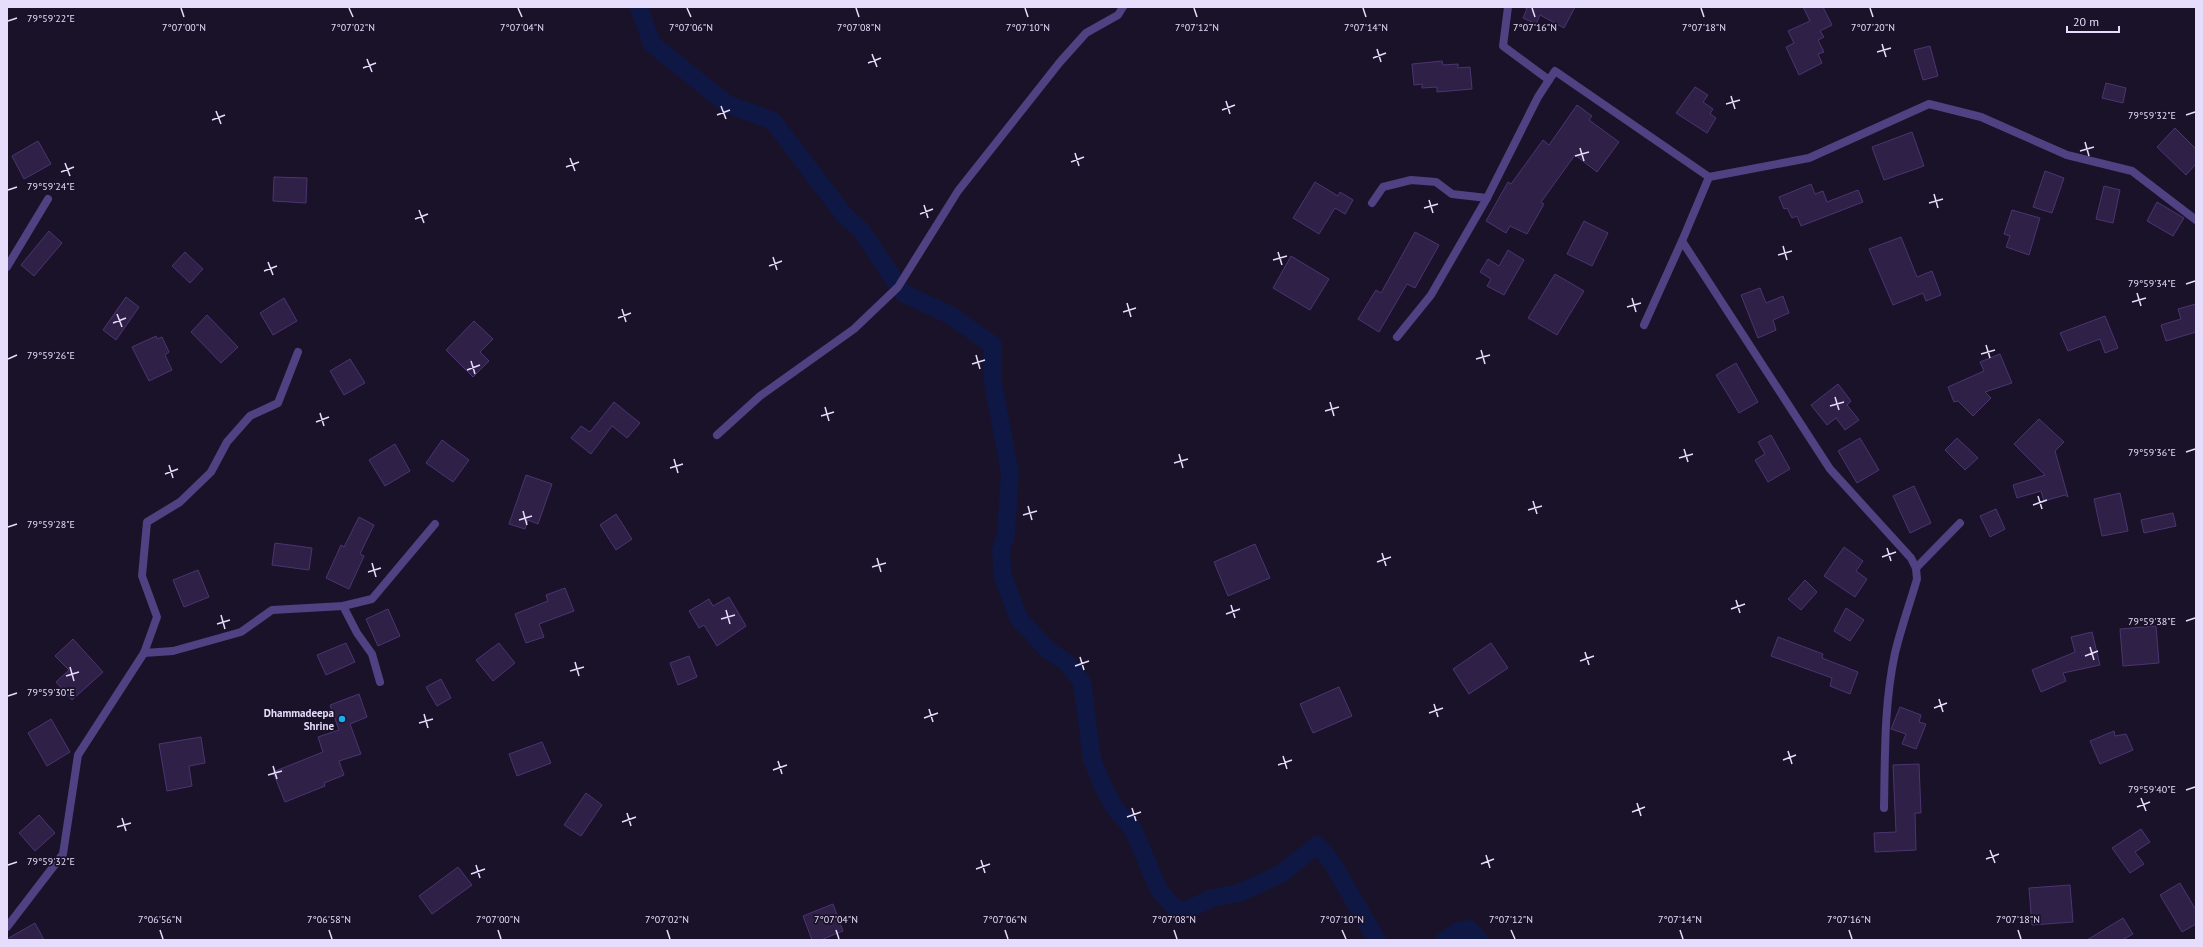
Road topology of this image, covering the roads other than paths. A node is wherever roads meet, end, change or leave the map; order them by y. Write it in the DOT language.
graph roads {
  1 [pos="1123,7"];
  2 [pos="1508,7"];
  3 [pos="1549,80"];
  4 [pos="1709,177"];
  5 [pos="1487,198"];
  6 [pos="48,199"];
  7 [pos="1372,203"];
  8 [pos="2196,220"];
  9 [pos="1682,242"];
  10 [pos="7,268"];
  11 [pos="1644,325"];
  12 [pos="1397,337"];
  13 [pos="298,352"];
  14 [pos="717,435"];
  15 [pos="1960,523"];
  16 [pos="435,524"];
  17 [pos="1916,568"];
  18 [pos="343,606"];
  19 [pos="144,653"];
  20 [pos="380,682"];
  21 [pos="1884,808"];
  22 [pos="7,927"];
  1 -- 14 [label="street"];
  2 -- 3 [label="street"];
  3 -- 4 [label="street"];
  3 -- 5 [label="street"];
  4 -- 8 [label="street"];
  4 -- 9 [label="street"];
  5 -- 7 [label="street"];
  5 -- 12 [label="street"];
  6 -- 10 [label="street"];
  9 -- 11 [label="street"];
  9 -- 17 [label="street"];
  13 -- 19 [label="street"];
  15 -- 17 [label="street"];
  16 -- 18 [label="street"];
  17 -- 21 [label="street"];
  18 -- 19 [label="street"];
  18 -- 20 [label="street"];
  19 -- 22 [label="street"];
}
